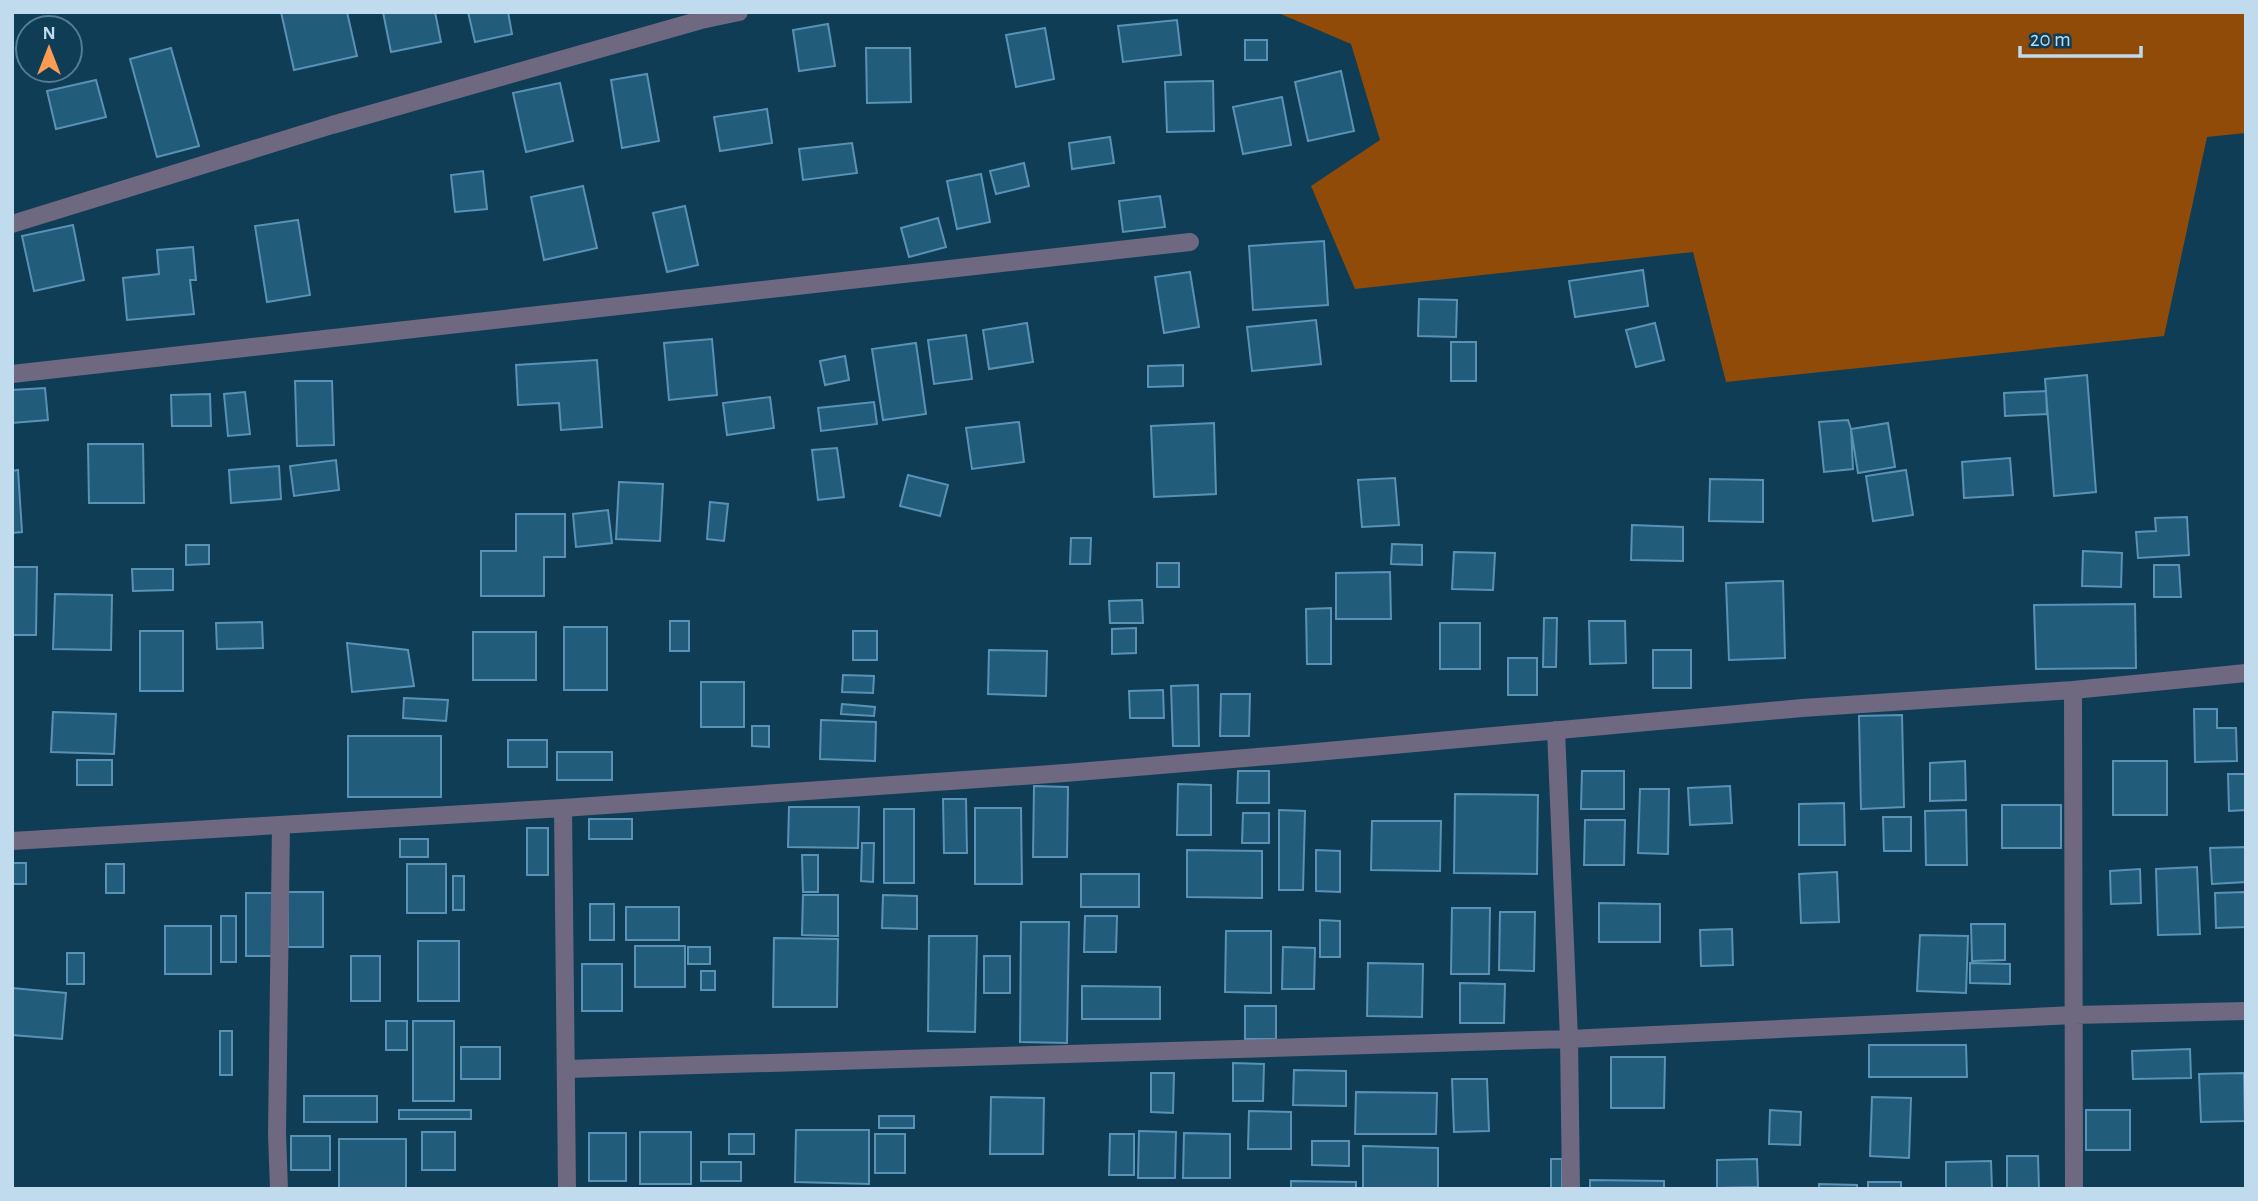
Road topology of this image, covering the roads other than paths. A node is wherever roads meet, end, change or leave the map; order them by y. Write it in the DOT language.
graph roads {
  1 [pos="739,12"];
  2 [pos="12,224"];
  3 [pos="1190,242"];
  4 [pos="12,374"];
  5 [pos="2246,673"];
  6 [pos="2073,690"];
  7 [pos="1556,730"];
  8 [pos="563,808"];
  9 [pos="281,825"];
  10 [pos="12,841"];
  11 [pos="2246,1011"];
  12 [pos="2074,1015"];
  13 [pos="1569,1039"];
  14 [pos="566,1069"];
  15 [pos="279,1189"];
  16 [pos="567,1189"];
  17 [pos="1571,1189"];
  18 [pos="2074,1189"];
  1 -- 2 [label="street"];
  3 -- 4 [label="street"];
  5 -- 6 [label="street"];
  6 -- 7 [label="street"];
  6 -- 12 [label="street"];
  7 -- 8 [label="street"];
  7 -- 13 [label="street"];
  8 -- 9 [label="street"];
  8 -- 14 [label="street"];
  9 -- 10 [label="street"];
  9 -- 15 [label="street"];
  11 -- 12 [label="street"];
  12 -- 13 [label="street"];
  12 -- 18 [label="street"];
  13 -- 14 [label="street"];
  13 -- 17 [label="street"];
  14 -- 16 [label="street"];
}
